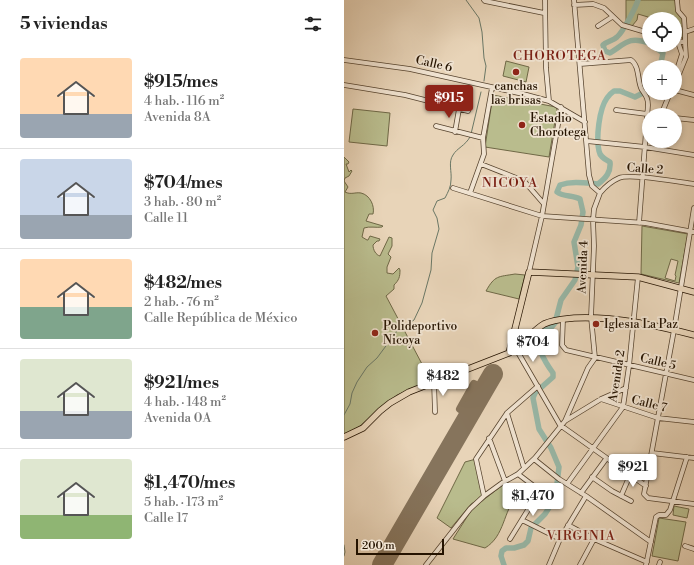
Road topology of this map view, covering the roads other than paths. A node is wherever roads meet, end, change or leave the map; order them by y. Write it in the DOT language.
graph roads {
  1 [pos="484,0"];
  2 [pos="545,0"];
  3 [pos="677,0"];
  4 [pos="574,2"];
  5 [pos="544,13"];
  6 [pos="612,17"];
  7 [pos="598,26"];
  8 [pos="694,29"];
  9 [pos="642,31"];
  10 [pos="684,32"];
  11 [pos="685,42"];
  12 [pos="344,60"];
  13 [pos="580,64"];
  14 [pos="682,67"];
  15 [pos="344,85"];
  16 [pos="492,88"];
  17 [pos="682,92"];
  18 [pos="694,95"];
  19 [pos="549,101"];
  20 [pos="561,107"];
  21 [pos="647,108"];
  22 [pos="459,109"];
  23 [pos="616,110"];
  24 [pos="468,111"];
  25 [pos="642,113"];
  26 [pos="682,119"];
  27 [pos="694,120"];
  28 [pos="585,122"];
  29 [pos="436,126"];
  30 [pos="455,132"];
  31 [pos="481,138"];
  32 [pos="587,141"];
  33 [pos="642,147"];
  34 [pos="645,148"];
  35 [pos="651,148"];
  36 [pos="694,155"];
  37 [pos="481,164"];
  38 [pos="642,178"];
  39 [pos="694,184"];
  40 [pos="453,188"];
  41 [pos="470,193"];
  42 [pos="600,193"];
  43 [pos="544,204"];
  44 [pos="694,208"];
  45 [pos="542,216"];
  46 [pos="594,220"];
  47 [pos="639,222"];
  48 [pos="692,232"];
  49 [pos="529,272"];
  50 [pos="593,274"];
  51 [pos="638,277"];
  52 [pos="681,288"];
  53 [pos="694,292"];
  54 [pos="591,317"];
  55 [pos="558,319"];
  56 [pos="634,321"];
  57 [pos="674,330"];
  58 [pos="694,335"];
  59 [pos="516,349"];
  60 [pos="509,353"];
  61 [pos="595,358"];
  62 [pos="629,366"];
  63 [pos="666,374"];
  64 [pos="694,380"];
  65 [pos="434,382"];
  66 [pos="539,388"];
  67 [pos="626,388"];
  68 [pos="601,399"];
  69 [pos="623,407"];
  70 [pos="435,412"];
  71 [pos="507,413"];
  72 [pos="658,418"];
  73 [pos="565,421"];
  74 [pos="694,422"];
  75 [pos="560,426"];
  76 [pos="344,437"];
  77 [pos="490,438"];
  78 [pos="592,449"];
  79 [pos="652,453"];
  80 [pos="687,457"];
  81 [pos="694,458"];
  82 [pos="534,459"];
  83 [pos="606,459"];
  84 [pos="524,468"];
  85 [pos="518,474"];
  86 [pos="630,475"];
  87 [pos="592,477"];
  88 [pos="505,481"];
  89 [pos="567,484"];
  90 [pos="646,486"];
  91 [pos="581,493"];
  92 [pos="484,496"];
  93 [pos="586,496"];
  94 [pos="621,496"];
  95 [pos="631,501"];
  96 [pos="672,501"];
  97 [pos="694,504"];
  98 [pos="522,520"];
  99 [pos="568,525"];
  100 [pos="510,539"];
  101 [pos="560,539"];
  102 [pos="594,539"];
  103 [pos="651,542"];
  104 [pos="685,546"];
  105 [pos="694,549"];
  106 [pos="647,564"];
  107 [pos="426,565"];
  108 [pos="549,565"];
  109 [pos="580,565"];
  1 -- 5 [label="street"];
  2 -- 5 [label="street"];
  3 -- 10 [label="street"];
  4 -- 6 [label="street"];
  4 -- 13 [label="street"];
  5 -- 19 [label="street"];
  6 -- 7 [label="street"];
  6 -- 9 [label="street"];
  8 -- 10 [label="street"];
  10 -- 11 [label="street"];
  11 -- 14 [label="street"];
  12 -- 16 [label="street, Calle 6"];
  13 -- 21 [label="street"];
  13 -- 28 [label="street"];
  15 -- 22 [label="street"];
  16 -- 19 [label="street, Calle 6"];
  16 -- 31 [label="street"];
  17 -- 18 [label="street"];
  19 -- 20 [label="street, Calle 6"];
  20 -- 28 [label="street, Calle 6"];
  20 -- 43 [label="street"];
  22 -- 24 [label="street"];
  22 -- 30 [label="street"];
  23 -- 25 [label="street"];
  26 -- 27 [label="street"];
  28 -- 32 [label="street"];
  29 -- 30 [label="street"];
  30 -- 31 [label="street"];
  31 -- 37 [label="street"];
  32 -- 33 [label="street"];
  32 -- 42 [label="street"];
  34 -- 38 [label="street"];
  35 -- 36 [label="street"];
  37 -- 41 [label="street"];
  37 -- 43 [label="street"];
  38 -- 39 [label="street, Calle 2"];
  38 -- 42 [label="street, Calle 2"];
  38 -- 47 [label="street"];
  40 -- 41 [label="street"];
  41 -- 45 [label="street"];
  42 -- 46 [label="street, Avenida 4"];
  43 -- 45 [label="street"];
  44 -- 48 [label="street"];
  45 -- 46 [label="street"];
  45 -- 49 [label="street"];
  46 -- 47 [label="street"];
  46 -- 50 [label="street, Avenida 4"];
  47 -- 48 [label="street"];
  48 -- 52 [label="street"];
  49 -- 50 [label="main road"];
  49 -- 60 [label="main road"];
  50 -- 51 [label="main road"];
  50 -- 54 [label="street, Avenida 4"];
  51 -- 52 [label="main road"];
  51 -- 56 [label="street, Avenida 2"];
  52 -- 53 [label="main road"];
  52 -- 57 [label="street"];
  54 -- 55 [label="main road"];
  54 -- 56 [label="main road"];
  54 -- 61 [label="street, Avenida 4"];
  55 -- 59 [label="main road"];
  55 -- 61 [label="street, Calle 5"];
  56 -- 57 [label="main road"];
  56 -- 62 [label="street, Avenida 2"];
  57 -- 58 [label="main road"];
  57 -- 63 [label="street"];
  59 -- 60 [label="main road"];
  59 -- 66 [label="street"];
  60 -- 65 [label="main road"];
  61 -- 62 [label="street, Calle 5"];
  61 -- 73 [label="street"];
  62 -- 63 [label="street, Calle 5"];
  62 -- 67 [label="street, Avenida 2"];
  63 -- 64 [label="street, Calle 5"];
  63 -- 72 [label="street"];
  65 -- 70 [label="street"];
  65 -- 76 [label="main road"];
  66 -- 71 [label="street"];
  66 -- 75 [label="street"];
  67 -- 68 [label="street"];
  67 -- 69 [label="street, Avenida 2"];
  68 -- 69 [label="street, Calle 7"];
  68 -- 73 [label="street"];
  69 -- 72 [label="street, Calle 7"];
  69 -- 78 [label="street, Avenida 2"];
  71 -- 77 [label="street"];
  71 -- 84 [label="street"];
  72 -- 74 [label="street, Calle 7"];
  72 -- 79 [label="street"];
  73 -- 75 [label="street"];
  75 -- 78 [label="street"];
  75 -- 82 [label="street"];
  77 -- 88 [label="street"];
  77 -- 92 [label="street"];
  78 -- 83 [label="street"];
  78 -- 89 [label="street, Avenida 2"];
  79 -- 80 [label="street"];
  79 -- 90 [label="street"];
  80 -- 81 [label="street"];
  80 -- 96 [label="street"];
  82 -- 84 [label="street"];
  82 -- 89 [label="street"];
  83 -- 86 [label="street"];
  83 -- 87 [label="street"];
  84 -- 85 [label="street"];
  85 -- 88 [label="street"];
  85 -- 98 [label="street"];
  86 -- 90 [label="street"];
  86 -- 94 [label="street"];
  87 -- 91 [label="street"];
  87 -- 94 [label="street"];
  88 -- 92 [label="street"];
  89 -- 91 [label="street"];
  90 -- 96 [label="street"];
  91 -- 93 [label="street"];
  92 -- 107 [label="street"];
  93 -- 99 [label="street"];
  93 -- 103 [label="street"];
  94 -- 95 [label="street"];
  96 -- 97 [label="street"];
  96 -- 103 [label="street"];
  98 -- 100 [label="street"];
  98 -- 101 [label="street"];
  99 -- 101 [label="street"];
  99 -- 102 [label="street"];
  101 -- 108 [label="street"];
  102 -- 106 [label="street"];
  102 -- 109 [label="street"];
  103 -- 106 [label="street"];
  104 -- 105 [label="street"];
}
